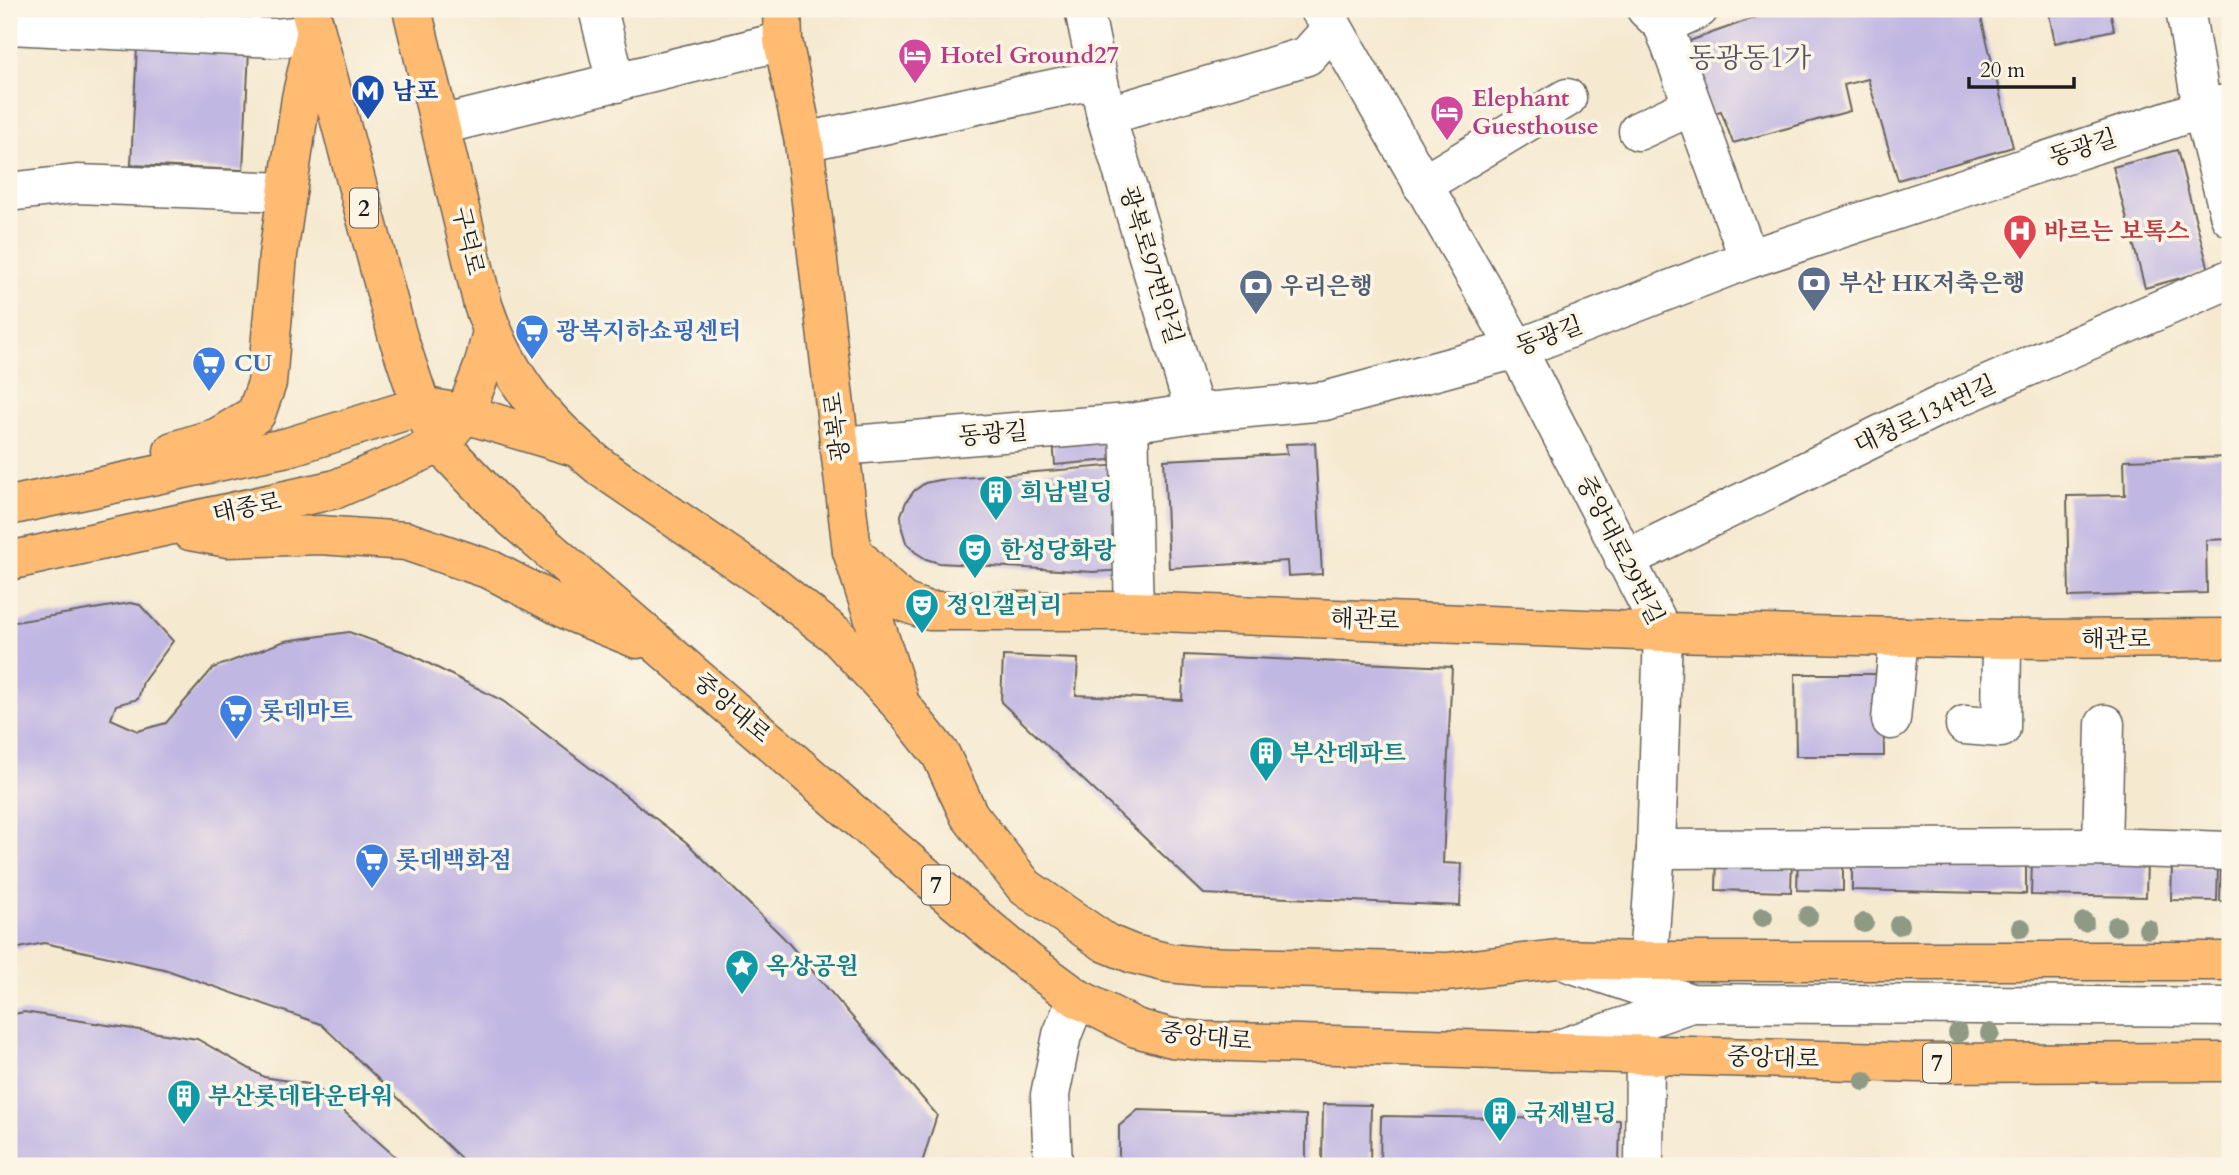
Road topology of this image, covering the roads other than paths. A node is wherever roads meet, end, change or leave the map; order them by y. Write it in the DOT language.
graph roads {
  1 [pos="412,9"];
  2 [pos="598,9"];
  3 [pos="1084,9"];
  4 [pos="1699,9"];
  5 [pos="2185,9"];
  6 [pos="1655,17"];
  7 [pos="80,18"];
  8 [pos="1326,18"];
  9 [pos="313,21"];
  10 [pos="9,25"];
  11 [pos="783,25"];
  12 [pos="1098,79"];
  13 [pos="615,83"];
  14 [pos="1567,98"];
  15 [pos="1692,106"];
  16 [pos="2216,106"];
  17 [pos="1106,116"];
  18 [pos="441,125"];
  19 [pos="1638,131"];
  20 [pos="804,142"];
  21 [pos="1422,185"];
  22 [pos="9,192"];
  23 [pos="287,192"];
  24 [pos="2230,216"];
  25 [pos="1749,259"];
  26 [pos="2230,279"];
  27 [pos="492,332"];
  28 [pos="1517,349"];
  29 [pos="421,406"];
  30 [pos="1195,413"];
  31 [pos="465,414"];
  32 [pos="1129,423"];
  33 [pos="440,444"];
  34 [pos="839,446"];
  35 [pos="577,448"];
  36 [pos="115,485"];
  37 [pos="9,506"];
  38 [pos="164,526"];
  39 [pos="852,551"];
  40 [pos="1624,560"];
  41 [pos="9,561"];
  42 [pos="1134,611"];
  43 [pos="1662,632"];
  44 [pos="1899,637"];
  45 [pos="2230,638"];
  46 [pos="2002,639"];
  47 [pos="664,649"];
  48 [pos="901,705"];
  49 [pos="1891,720"];
  50 [pos="2105,724"];
  51 [pos="1965,725"];
  52 [pos="2102,847"];
  53 [pos="1656,849"];
  54 [pos="2230,851"];
  55 [pos="1557,959"];
  56 [pos="1648,961"];
  57 [pos="2230,961"];
  58 [pos="1077,998"];
  59 [pos="1691,1003"];
  60 [pos="2230,1007"];
  61 [pos="1551,1052"];
  62 [pos="1645,1054"];
  63 [pos="2230,1062"];
  64 [pos="1053,1166"];
  65 [pos="1644,1166"];
  1 -- 18 [label="main road, 구덕로"];
  2 -- 13 [label="street"];
  3 -- 12 [label="street, 광복로97번안길"];
  4 -- 6 [label="street"];
  5 -- 16 [label="street"];
  6 -- 15 [label="street"];
  7 -- 9 [label="street"];
  7 -- 10 [label="street"];
  8 -- 17 [label="street"];
  8 -- 21 [label="street, 중앙대로29번길"];
  9 -- 23 [label="main road"];
  9 -- 29 [label="main road, 2"];
  11 -- 13 [label="street"];
  11 -- 20 [label="main road, 광복로"];
  12 -- 17 [label="street, 광복로97번안길"];
  12 -- 20 [label="street"];
  13 -- 18 [label="street"];
  14 -- 21 [label="street"];
  15 -- 19 [label="street"];
  15 -- 25 [label="street"];
  16 -- 24 [label="street"];
  16 -- 25 [label="street, 동광길"];
  17 -- 30 [label="street, 광복로97번안길"];
  18 -- 27 [label="main road, 구덕로"];
  20 -- 34 [label="main road, 광복로"];
  21 -- 28 [label="street, 중앙대로29번길"];
  22 -- 23 [label="street"];
  23 -- 36 [label="main road"];
  25 -- 28 [label="street, 동광길"];
  26 -- 40 [label="street, 대청로134번길"];
  27 -- 31 [label="main road, 태종로"];
  27 -- 35 [label="main road, 구덕로"];
  28 -- 30 [label="street, 동광길"];
  28 -- 40 [label="street, 중앙대로29번길"];
  29 -- 31 [label="main road, 태종로"];
  29 -- 33 [label="main road, 중앙대로 / 7"];
  29 -- 36 [label="main road, 태종로"];
  30 -- 32 [label="street, 동광길"];
  31 -- 33 [label="main road, 태종로"];
  31 -- 35 [label="main road, 태종로"];
  32 -- 34 [label="street, 동광길"];
  32 -- 42 [label="street"];
  33 -- 38 [label="main road, 태종로"];
  33 -- 47 [label="main road, 중앙대로 / 7"];
  34 -- 39 [label="main road, 광복로"];
  35 -- 48 [label="main road"];
  36 -- 37 [label="main road, 태종로"];
  38 -- 41 [label="main road, 태종로"];
  38 -- 47 [label="main road"];
  39 -- 42 [label="main road, 해관로"];
  39 -- 48 [label="main road, 광복로"];
  40 -- 43 [label="street, 중앙대로29번길"];
  42 -- 43 [label="main road, 해관로"];
  43 -- 44 [label="main road, 해관로"];
  43 -- 53 [label="street, 중앙대로29번길"];
  44 -- 46 [label="main road, 해관로"];
  44 -- 49 [label="street"];
  45 -- 46 [label="main road, 해관로"];
  46 -- 51 [label="street"];
  47 -- 58 [label="main road, 중앙대로 / 7"];
  48 -- 55 [label="main road"];
  50 -- 52 [label="street"];
  52 -- 53 [label="street"];
  52 -- 54 [label="street"];
  53 -- 56 [label="street, 중앙대로29번길"];
  55 -- 56 [label="main road"];
  55 -- 59 [label="street"];
  56 -- 57 [label="main road"];
  58 -- 61 [label="main road, 중앙대로 / 7"];
  58 -- 64 [label="street"];
  59 -- 60 [label="street"];
  59 -- 61 [label="street"];
  61 -- 62 [label="main road, 중앙대로 / 7"];
  62 -- 63 [label="main road, 중앙대로 / 7"];
  62 -- 65 [label="street"];
}
